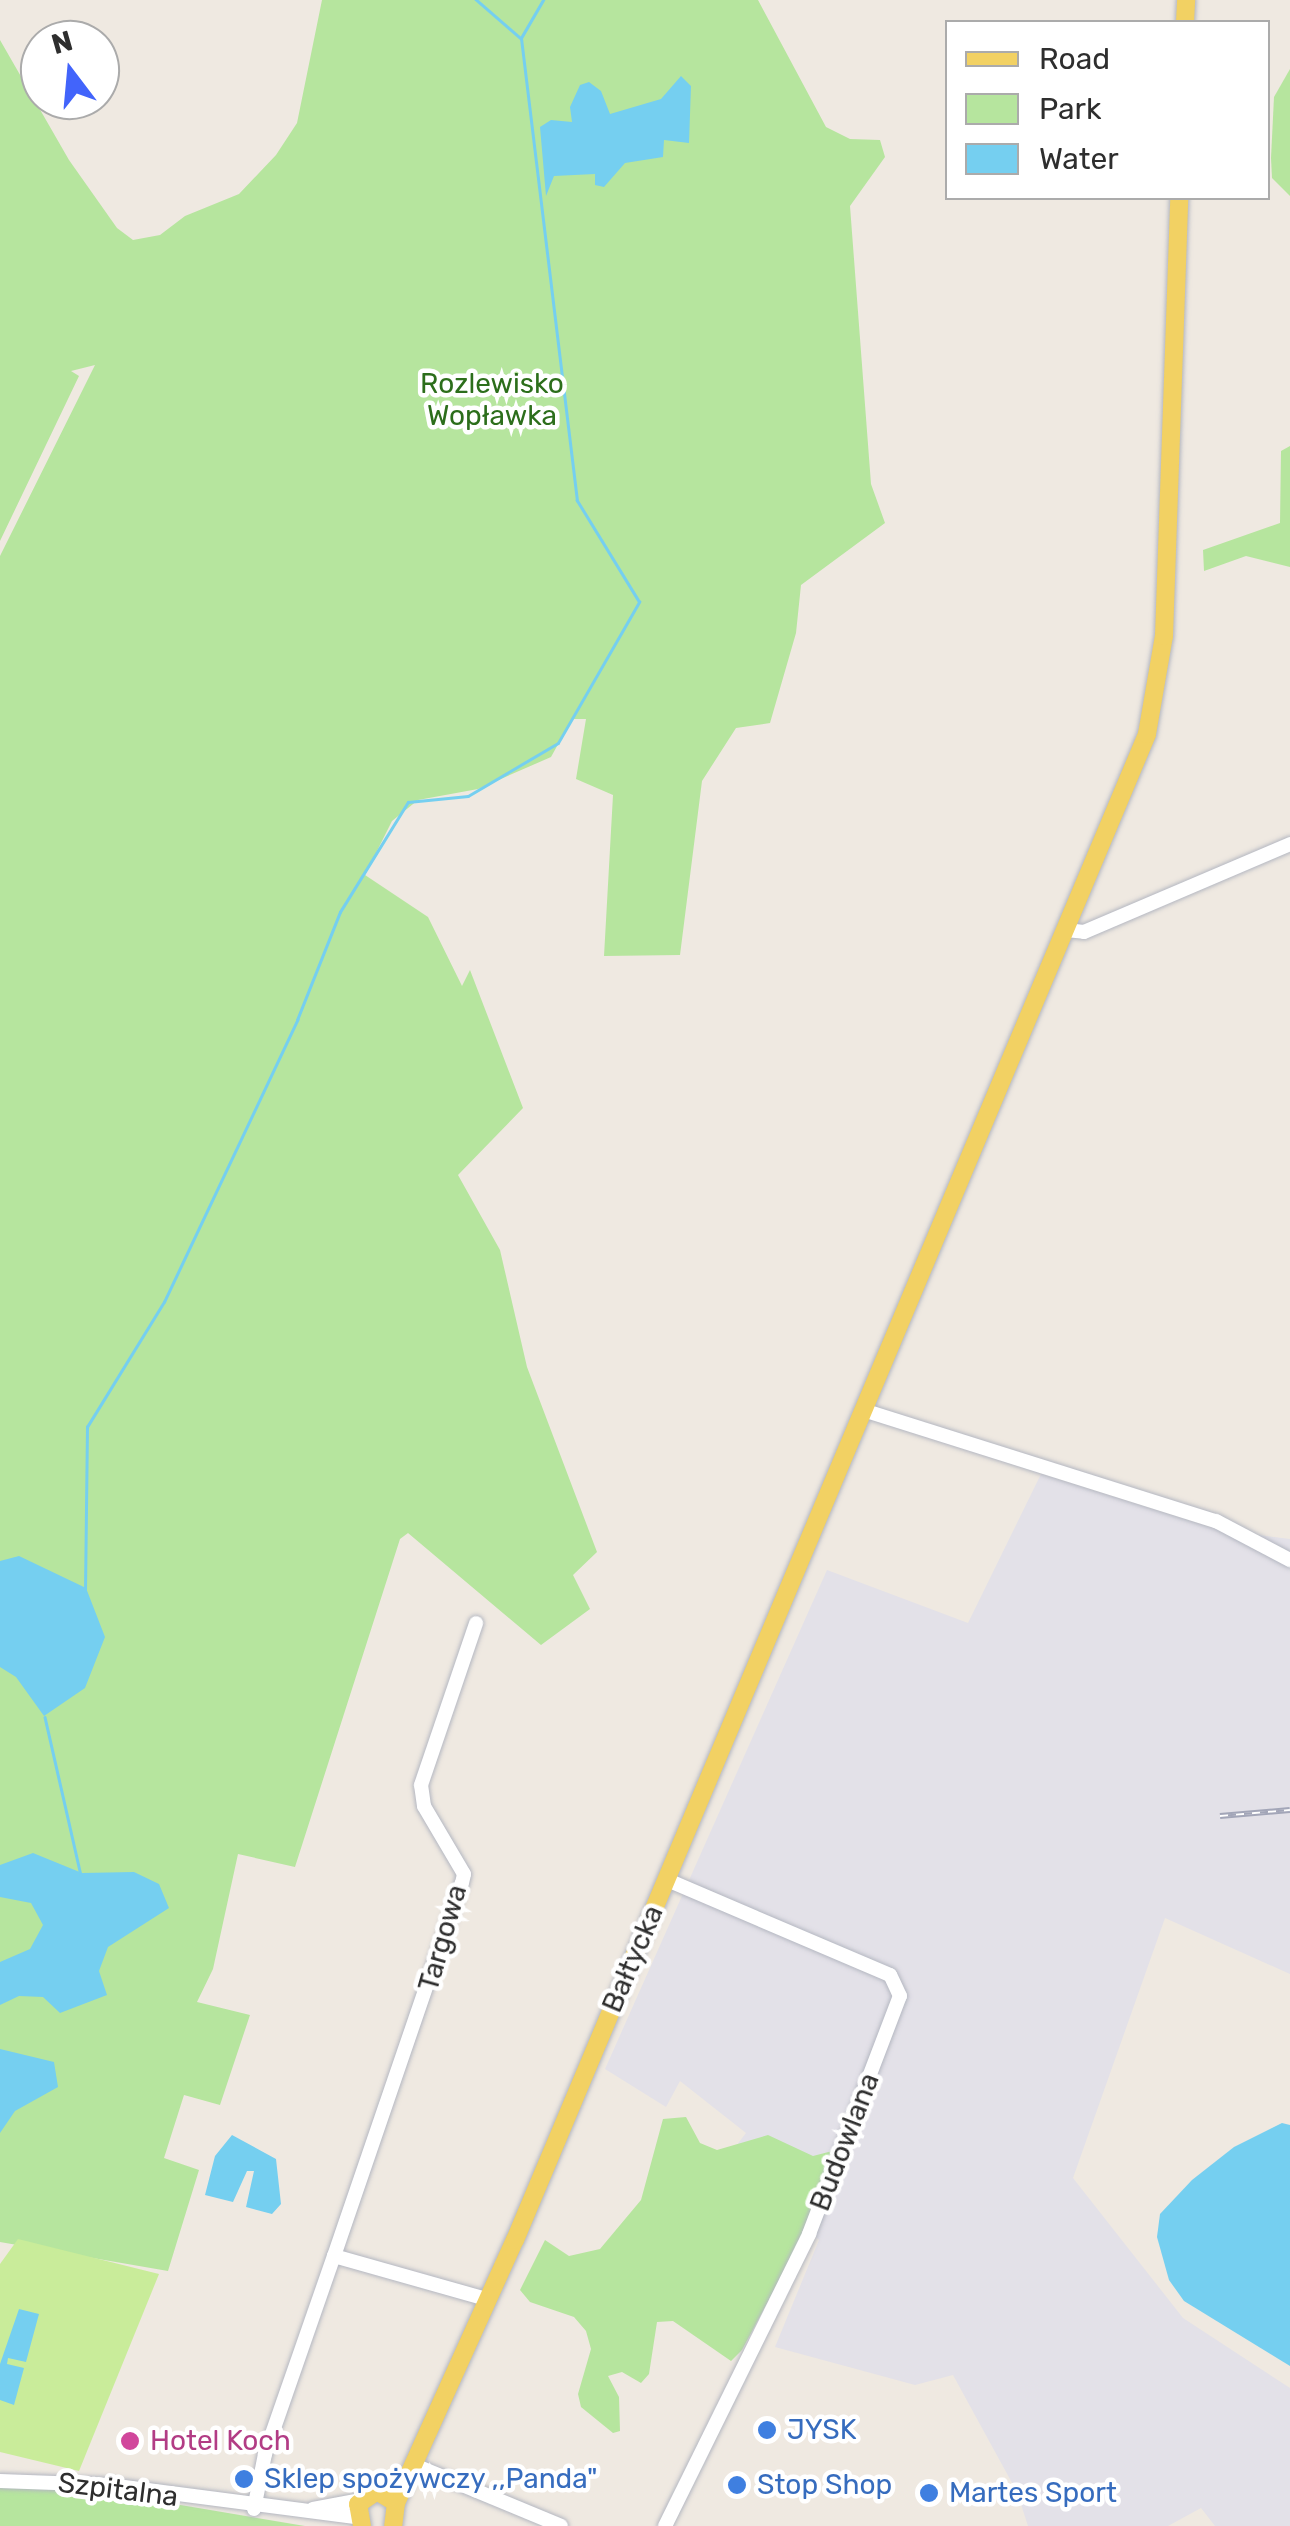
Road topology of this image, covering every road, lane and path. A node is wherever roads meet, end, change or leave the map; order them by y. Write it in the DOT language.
graph roads {
  1 [pos="1179,200"];
  2 [pos="1290,844"];
  3 [pos="1066,930"];
  4 [pos="863,1410"];
  5 [pos="1290,1560"];
  6 [pos="476,1623"];
  7 [pos="667,1880"];
  8 [pos="334,2256"];
  9 [pos="489,2300"];
  10 [pos="412,2467"];
  11 [pos="0,2481"];
  12 [pos="390,2498"];
  13 [pos="254,2509"];
  14 [pos="360,2514"];
  15 [pos="393,2526"];
  16 [pos="561,2526"];
  17 [pos="665,2526"];
  1 -- 3 [label="main road, Bałtycka"];
  2 -- 3 [label="street"];
  3 -- 4 [label="main road, Bałtycka"];
  4 -- 5 [label="street"];
  4 -- 7 [label="main road, Bałtycka"];
  6 -- 8 [label="street, Targowa"];
  7 -- 9 [label="main road, Bałtycka"];
  7 -- 17 [label="street, Budowlana"];
  8 -- 9 [label="street"];
  8 -- 13 [label="street, Targowa"];
  9 -- 10 [label="main road, Bałtycka"];
  10 -- 12 [label="main road, Bałtycka"];
  10 -- 16 [label="street"];
  11 -- 13 [label="street, Szpitalna"];
  12 -- 14 [label="main road"];
  12 -- 15 [label="main road, Bałtycka"];
  13 -- 14 [label="street, Szpitalna"];
}
